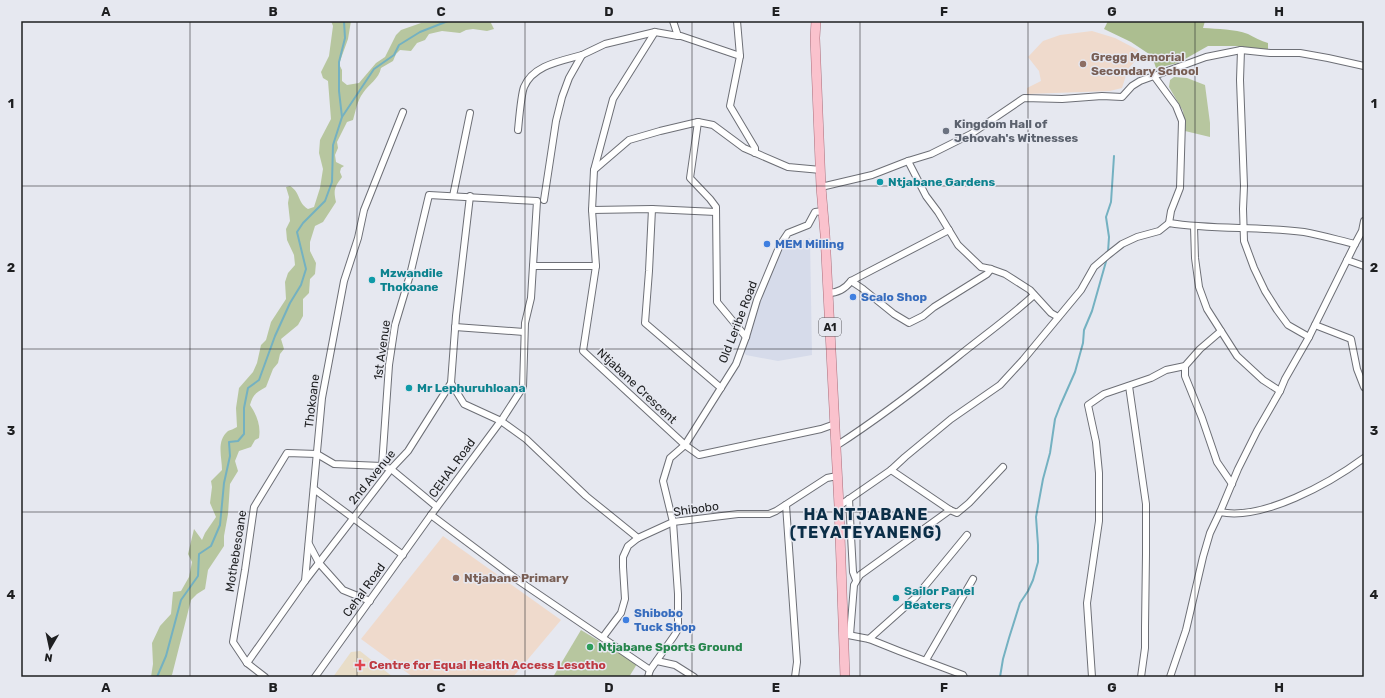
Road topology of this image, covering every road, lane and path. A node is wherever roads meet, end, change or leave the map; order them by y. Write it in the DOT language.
graph roads {
  1 [pos="673,21"];
  2 [pos="737,21"];
  3 [pos="816,21"];
  4 [pos="656,32"];
  5 [pos="678,36"];
  6 [pos="1241,50"];
  7 [pos="582,56"];
  8 [pos="740,56"];
  9 [pos="1364,66"];
  10 [pos="1154,76"];
  11 [pos="403,112"];
  12 [pos="470,113"];
  13 [pos="698,122"];
  14 [pos="518,130"];
  15 [pos="755,153"];
  16 [pos="908,161"];
  17 [pos="594,170"];
  18 [pos="820,170"];
  19 [pos="821,187"];
  20 [pos="453,196"];
  21 [pos="470,196"];
  22 [pos="544,200"];
  23 [pos="537,201"];
  24 [pos="592,210"];
  25 [pos="652,210"];
  26 [pos="823,211"];
  27 [pos="716,212"];
  28 [pos="1364,222"];
  29 [pos="1169,223"];
  30 [pos="1194,227"];
  31 [pos="1243,228"];
  32 [pos="949,230"];
  33 [pos="1355,244"];
  34 [pos="1347,260"];
  35 [pos="533,266"];
  36 [pos="596,266"];
  37 [pos="1364,266"];
  38 [pos="991,269"];
  39 [pos="851,281"];
  40 [pos="828,293"];
  41 [pos="1034,295"];
  42 [pos="1058,317"];
  43 [pos="1315,325"];
  44 [pos="455,328"];
  45 [pos="524,332"];
  46 [pos="1221,332"];
  47 [pos="746,337"];
  48 [pos="1309,337"];
  49 [pos="1185,366"];
  50 [pos="451,383"];
  51 [pos="1129,386"];
  52 [pos="1364,387"];
  53 [pos="721,388"];
  54 [pos="1280,391"];
  55 [pos="501,421"];
  56 [pos="834,424"];
  57 [pos="685,445"];
  58 [pos="836,446"];
  59 [pos="317,454"];
  60 [pos="1364,458"];
  61 [pos="382,466"];
  62 [pos="1003,467"];
  63 [pos="391,469"];
  64 [pos="891,470"];
  65 [pos="837,476"];
  66 [pos="1232,484"];
  67 [pos="314,489"];
  68 [pos="849,499"];
  69 [pos="786,505"];
  70 [pos="839,506"];
  71 [pos="437,507"];
  72 [pos="950,510"];
  73 [pos="1220,512"];
  74 [pos="431,515"];
  75 [pos="353,518"];
  76 [pos="673,522"];
  77 [pos="967,535"];
  78 [pos="638,538"];
  79 [pos="309,544"];
  80 [pos="403,555"];
  81 [pos="318,563"];
  82 [pos="972,579"];
  83 [pos="856,580"];
  84 [pos="305,581"];
  85 [pos="370,601"];
  86 [pos="847,635"];
  87 [pos="603,637"];
  88 [pos="868,639"];
  89 [pos="926,660"];
  90 [pos="657,661"];
  91 [pos="247,663"];
  92 [pos="650,670"];
  93 [pos="266,677"];
  94 [pos="315,677"];
  95 [pos="648,677"];
  96 [pos="694,677"];
  97 [pos="795,677"];
  98 [pos="845,677"];
  99 [pos="964,677"];
  100 [pos="1092,677"];
  101 [pos="1141,677"];
  102 [pos="1170,677"];
  1 -- 5 [label="street"];
  2 -- 8 [label="street"];
  3 -- 18 [label="main road, A1"];
  4 -- 5 [label="street"];
  4 -- 7 [label="street"];
  4 -- 17 [label="street, Ntjabane Crescent"];
  5 -- 8 [label="street"];
  6 -- 9 [label="street"];
  6 -- 10 [label="street"];
  6 -- 31 [label="street"];
  7 -- 14 [label="street"];
  7 -- 22 [label="street"];
  8 -- 15 [label="street"];
  10 -- 16 [label="street"];
  10 -- 29 [label="street"];
  11 -- 59 [label="street, Thokoane"];
  12 -- 20 [label="street"];
  13 -- 15 [label="street"];
  13 -- 17 [label="street"];
  13 -- 27 [label="street"];
  15 -- 18 [label="street"];
  16 -- 19 [label="street"];
  16 -- 32 [label="street"];
  17 -- 24 [label="street, Ntjabane Crescent"];
  18 -- 19 [label="main road, A1"];
  19 -- 26 [label="main road, A1"];
  20 -- 21 [label="street, 1st Avenue"];
  20 -- 61 [label="street, 1st Avenue"];
  21 -- 23 [label="street, 1st Avenue"];
  21 -- 44 [label="street, 2nd Avenue"];
  23 -- 35 [label="street, CEHAL Road"];
  24 -- 25 [label="street"];
  24 -- 36 [label="street, Ntjabane Crescent"];
  25 -- 27 [label="street"];
  25 -- 53 [label="street"];
  26 -- 40 [label="main road, A1"];
  26 -- 47 [label="street, Old Leribe Road"];
  27 -- 47 [label="street"];
  28 -- 33 [label="street"];
  29 -- 30 [label="street"];
  29 -- 42 [label="street"];
  30 -- 31 [label="street"];
  30 -- 46 [label="street"];
  31 -- 33 [label="street"];
  31 -- 48 [label="street"];
  32 -- 38 [label="street"];
  32 -- 39 [label="street"];
  33 -- 34 [label="street"];
  34 -- 37 [label="street"];
  34 -- 43 [label="street"];
  35 -- 36 [label="street"];
  35 -- 45 [label="street, CEHAL Road"];
  36 -- 57 [label="street, Ntjabane Crescent"];
  38 -- 39 [label="street"];
  38 -- 41 [label="street"];
  39 -- 40 [label="street"];
  40 -- 56 [label="main road, A1"];
  41 -- 42 [label="street"];
  41 -- 58 [label="street"];
  42 -- 64 [label="street"];
  43 -- 48 [label="street"];
  43 -- 52 [label="street"];
  44 -- 45 [label="street"];
  44 -- 50 [label="street, 2nd Avenue"];
  45 -- 55 [label="street, CEHAL Road"];
  46 -- 49 [label="street"];
  46 -- 54 [label="street"];
  47 -- 53 [label="street, Old Leribe Road"];
  48 -- 54 [label="street"];
  49 -- 51 [label="street"];
  49 -- 66 [label="street"];
  50 -- 55 [label="street"];
  50 -- 63 [label="street, 2nd Avenue"];
  51 -- 100 [label="street"];
  51 -- 101 [label="street"];
  53 -- 57 [label="street, Old Leribe Road"];
  54 -- 66 [label="street"];
  55 -- 71 [label="street, CEHAL Road"];
  55 -- 78 [label="street"];
  56 -- 57 [label="street, Ntjabane Crescent"];
  56 -- 58 [label="main road, A1"];
  57 -- 76 [label="street, Old Leribe Road"];
  58 -- 65 [label="main road, A1"];
  59 -- 61 [label="street"];
  59 -- 67 [label="street, Thokoane"];
  59 -- 91 [label="street, Mothebesoane"];
  60 -- 73 [label="street"];
  61 -- 63 [label="street"];
  62 -- 72 [label="street"];
  63 -- 71 [label="street"];
  63 -- 75 [label="street, 2nd Avenue"];
  64 -- 68 [label="street"];
  64 -- 72 [label="street"];
  65 -- 69 [label="street, Shibobo"];
  65 -- 70 [label="main road, A1"];
  66 -- 73 [label="street"];
  67 -- 75 [label="street"];
  67 -- 79 [label="street, Thokoane"];
  68 -- 70 [label="street"];
  68 -- 83 [label="street"];
  69 -- 76 [label="street, Shibobo"];
  69 -- 97 [label="street"];
  70 -- 86 [label="main road, A1"];
  71 -- 74 [label="street, CEHAL Road"];
  72 -- 83 [label="street"];
  73 -- 102 [label="street"];
  74 -- 80 [label="street, Cehal Road"];
  74 -- 87 [label="street, CEHAL Road"];
  75 -- 80 [label="street"];
  75 -- 81 [label="street, 2nd Avenue"];
  76 -- 78 [label="street, Shibobo"];
  76 -- 90 [label="street, Old Leribe Road"];
  77 -- 88 [label="street"];
  78 -- 87 [label="street, Shibobo"];
  79 -- 81 [label="street"];
  79 -- 84 [label="street, Thokoane"];
  80 -- 85 [label="street, Cehal Road"];
  81 -- 84 [label="street, 2nd Avenue"];
  81 -- 85 [label="street"];
  82 -- 89 [label="street"];
  83 -- 86 [label="street"];
  84 -- 91 [label="street, Thokoane"];
  85 -- 94 [label="street, Cehal Road"];
  86 -- 88 [label="street"];
  86 -- 98 [label="main road, A1"];
  87 -- 92 [label="street, CEHAL Road"];
  88 -- 89 [label="street"];
  89 -- 99 [label="street"];
  90 -- 92 [label="street, Old Leribe Road"];
  90 -- 96 [label="street"];
  91 -- 93 [label="street"];
  92 -- 95 [label="street, Old Leribe Road"];
}
